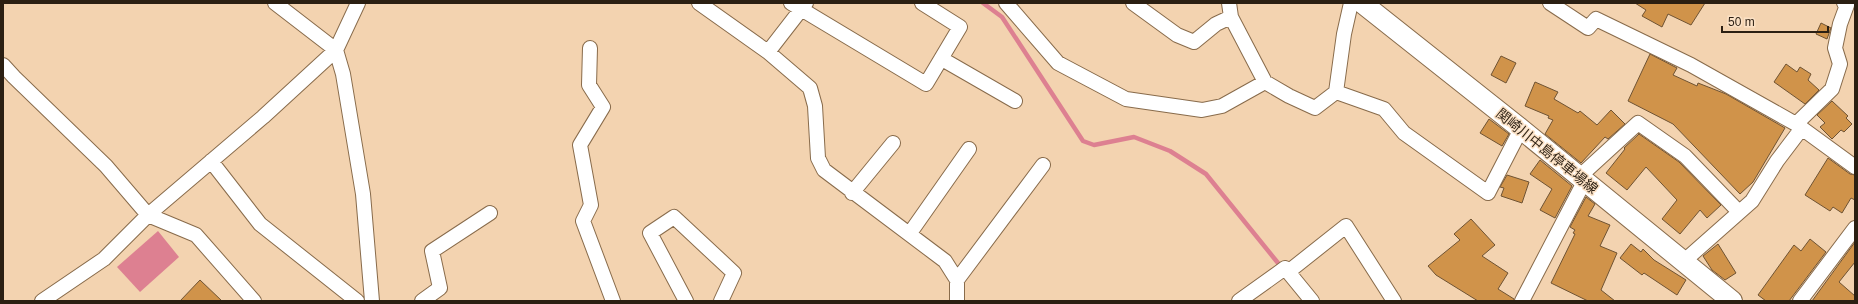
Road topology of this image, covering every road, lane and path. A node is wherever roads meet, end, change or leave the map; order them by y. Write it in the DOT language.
graph roads {
  1 [pos="275,3"];
  2 [pos="358,3"];
  3 [pos="699,3"];
  4 [pos="922,3"];
  5 [pos="1006,3"];
  6 [pos="1133,3"];
  7 [pos="1351,3"];
  8 [pos="1362,3"];
  9 [pos="1550,3"];
  10 [pos="1844,3"];
  11 [pos="800,5"];
  12 [pos="1230,10"];
  13 [pos="590,48"];
  14 [pos="336,50"];
  15 [pos="768,52"];
  16 [pos="942,59"];
  17 [pos="3,65"];
  18 [pos="1265,82"];
  19 [pos="1336,92"];
  20 [pos="1015,101"];
  21 [pos="1799,126"];
  22 [pos="1521,129"];
  23 [pos="893,143"];
  24 [pos="969,149"];
  25 [pos="211,162"];
  26 [pos="1043,165"];
  27 [pos="1855,167"];
  28 [pos="1581,180"];
  29 [pos="852,193"];
  30 [pos="1739,212"];
  31 [pos="490,213"];
  32 [pos="148,216"];
  33 [pos="1855,228"];
  34 [pos="910,233"];
  35 [pos="1683,262"];
  36 [pos="1288,272"];
  37 [pos="957,280"];
  38 [pos="42,301"];
  39 [pos="254,301"];
  40 [pos="357,301"];
  41 [pos="372,301"];
  42 [pos="422,301"];
  43 [pos="613,301"];
  44 [pos="686,301"];
  45 [pos="721,301"];
  46 [pos="957,301"];
  47 [pos="1239,301"];
  48 [pos="1312,301"];
  49 [pos="1394,301"];
  50 [pos="1522,301"];
  51 [pos="1732,301"];
  52 [pos="1800,301"];
  1 -- 14 [label="street"];
  2 -- 14 [label="street"];
  3 -- 15 [label="street"];
  4 -- 16 [label="street"];
  5 -- 18 [label="street"];
  6 -- 12 [label="street"];
  7 -- 19 [label="street"];
  8 -- 22 [label="main road, 関崎川中島停車場線"];
  9 -- 21 [label="street"];
  10 -- 21 [label="street"];
  11 -- 15 [label="street"];
  11 -- 16 [label="street"];
  12 -- 18 [label="street"];
  13 -- 43 [label="street"];
  14 -- 25 [label="street"];
  14 -- 41 [label="street"];
  15 -- 29 [label="street"];
  16 -- 20 [label="street"];
  17 -- 32 [label="street"];
  18 -- 19 [label="street"];
  19 -- 22 [label="street"];
  21 -- 27 [label="street"];
  21 -- 30 [label="street"];
  22 -- 28 [label="main road, 関崎川中島停車場線"];
  23 -- 29 [label="street"];
  24 -- 34 [label="street"];
  25 -- 32 [label="street"];
  25 -- 40 [label="street"];
  26 -- 37 [label="street"];
  28 -- 30 [label="street"];
  28 -- 35 [label="main road, 関崎川中島停車場線"];
  28 -- 50 [label="street"];
  29 -- 34 [label="street"];
  30 -- 35 [label="street"];
  31 -- 42 [label="street"];
  32 -- 38 [label="street"];
  32 -- 39 [label="street"];
  33 -- 52 [label="street"];
  34 -- 37 [label="street"];
  35 -- 51 [label="main road, 関崎川中島停車場線"];
  36 -- 47 [label="street"];
  36 -- 48 [label="street"];
  36 -- 49 [label="street"];
  37 -- 46 [label="street"];
  44 -- 45 [label="street"];
}
